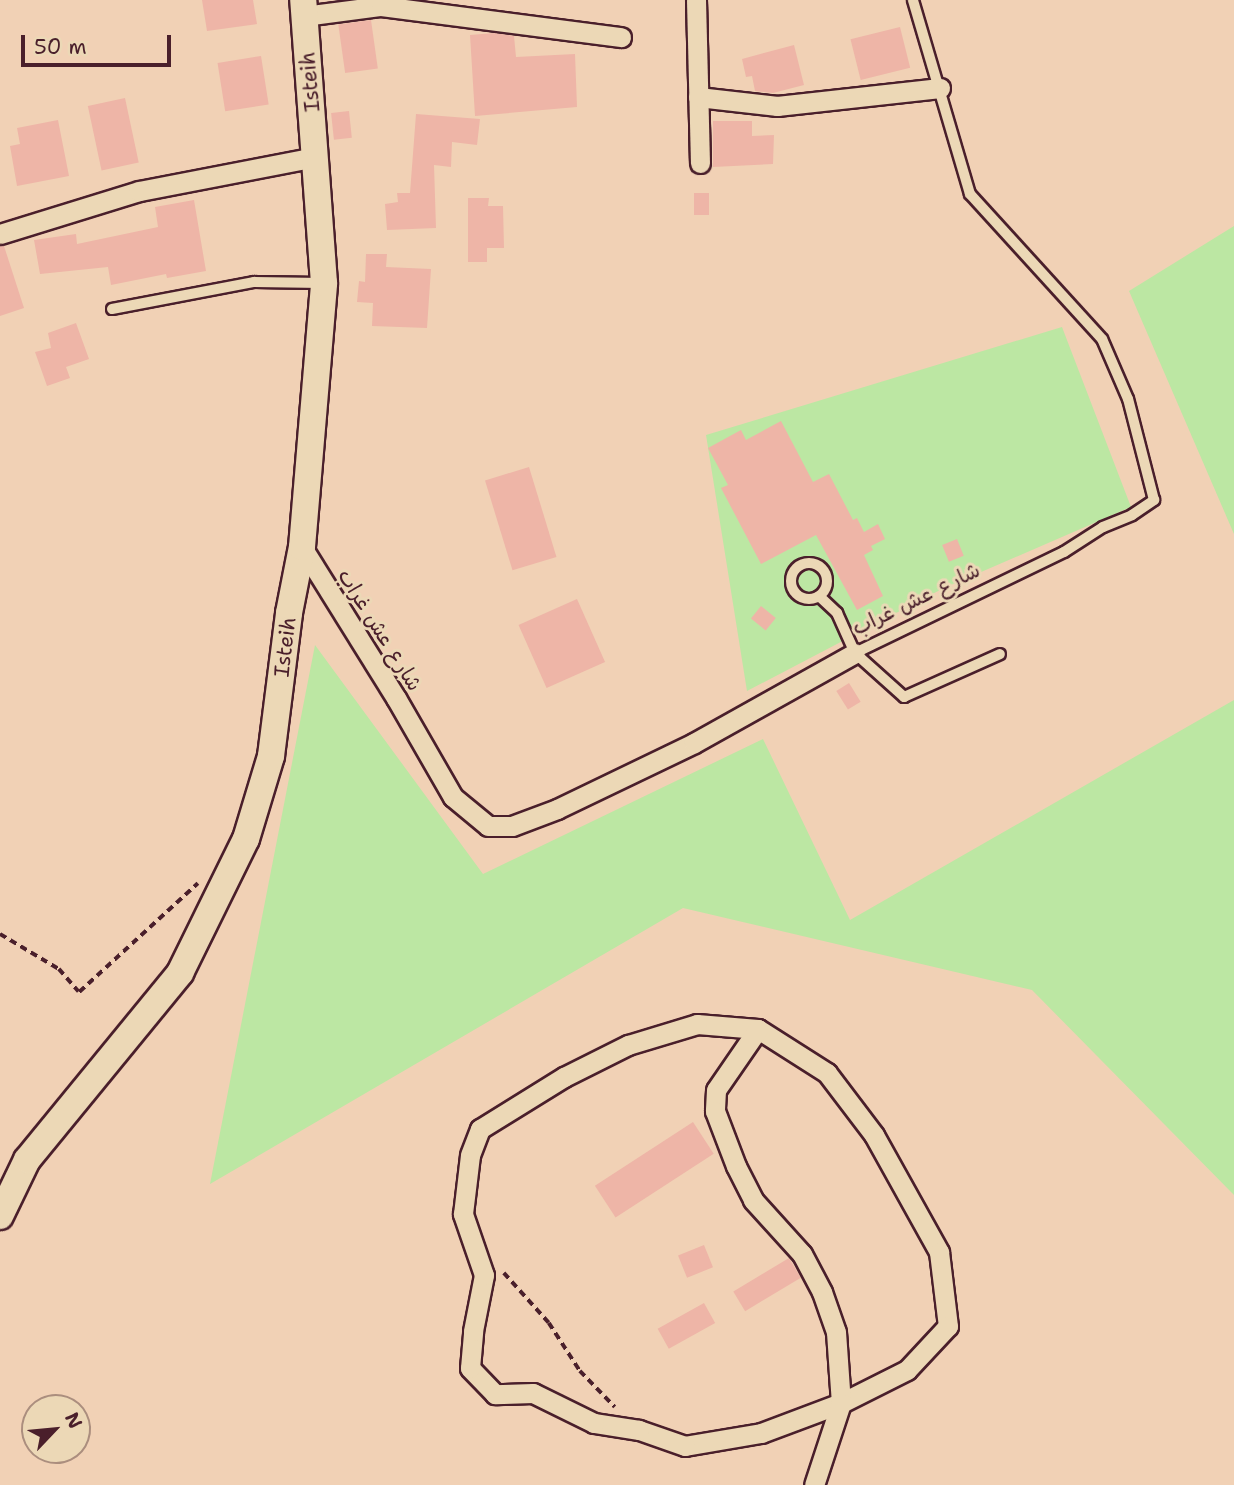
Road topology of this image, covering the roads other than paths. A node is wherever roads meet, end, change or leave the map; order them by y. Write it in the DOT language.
graph roads {
  1 [pos="696,0"];
  2 [pos="913,0"];
  3 [pos="303,8"];
  4 [pos="621,37"];
  5 [pos="940,88"];
  6 [pos="698,97"];
  7 [pos="316,157"];
  8 [pos="700,163"];
  9 [pos="0,234"];
  10 [pos="324,283"];
  11 [pos="112,309"];
  12 [pos="302,547"];
  13 [pos="819,596"];
  14 [pos="855,653"];
  15 [pos="1000,654"];
  16 [pos="758,1029"];
  17 [pos="0,1216"];
  18 [pos="841,1403"];
  19 [pos="814,1485"];
  1 -- 6 [label="street"];
  2 -- 5 [label="lane, شارع عش غراب"];
  3 -- 4 [label="street"];
  3 -- 7 [label="street, Isteih"];
  5 -- 6 [label="street"];
  5 -- 14 [label="lane, شارع عش غراب"];
  6 -- 8 [label="street"];
  7 -- 9 [label="street"];
  7 -- 10 [label="street, Isteih"];
  10 -- 11 [label="lane"];
  10 -- 12 [label="street, Isteih"];
  12 -- 14 [label="street, شارع عش غراب"];
  12 -- 17 [label="street, Isteih"];
  13 -- 14 [label="lane"];
  14 -- 15 [label="lane"];
  16 -- 18 [label="street"];
  16 -- 18 [label="street"];
  16 -- 18 [label="street"];
  18 -- 19 [label="street"];
}
